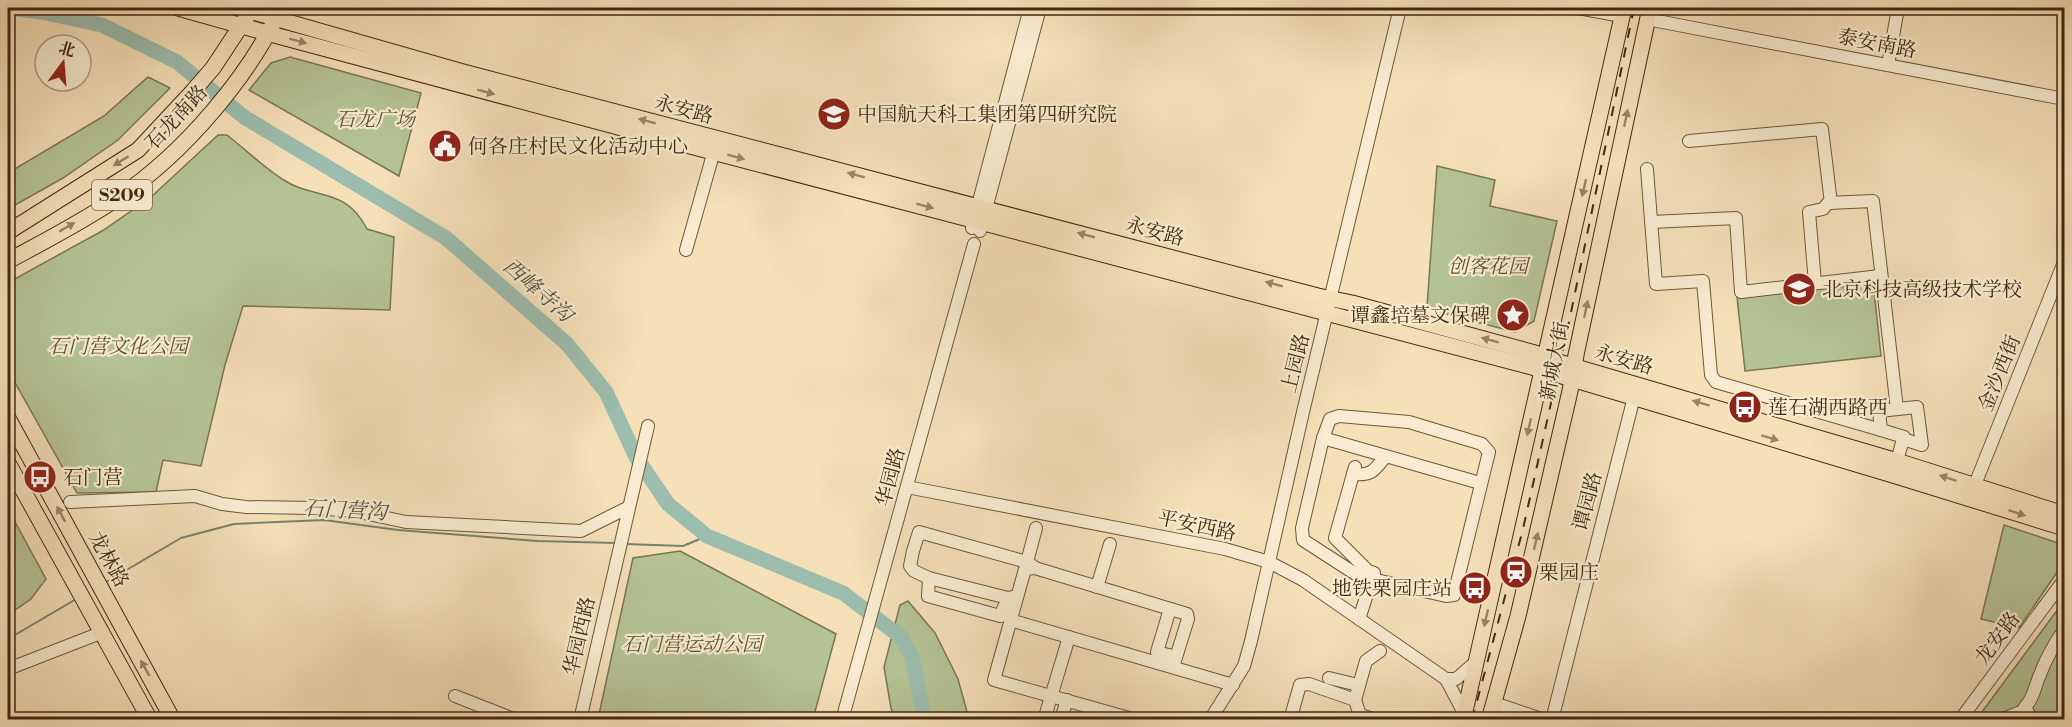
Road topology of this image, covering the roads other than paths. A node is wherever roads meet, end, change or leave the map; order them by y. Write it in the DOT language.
graph roads {
  1 [pos="178,8"];
  2 [pos="1030,8"];
  3 [pos="1040,8"];
  4 [pos="1400,8"];
  5 [pos="1578,8"];
  6 [pos="1898,8"];
  7 [pos="247,9"];
  8 [pos="1623,12"];
  9 [pos="278,13"];
  10 [pos="1648,13"];
  11 [pos="242,26"];
  12 [pos="267,33"];
  13 [pos="1888,65"];
  14 [pos="213,68"];
  15 [pos="233,85"];
  16 [pos="2064,99"];
  17 [pos="1689,141"];
  18 [pos="714,151"];
  19 [pos="1647,169"];
  20 [pos="1831,203"];
  21 [pos="979,219"];
  22 [pos="1651,222"];
  23 [pos="8,232"];
  24 [pos="974,244"];
  25 [pos="686,250"];
  26 [pos="10,256"];
  27 [pos="2064,262"];
  28 [pos="1880,276"];
  29 [pos="1815,283"];
  30 [pos="1329,305"];
  31 [pos="1544,364"];
  32 [pos="1574,373"];
  33 [pos="1634,397"];
  34 [pos="1897,409"];
  35 [pos="8,418"];
  36 [pos="648,426"];
  37 [pos="1881,430"];
  38 [pos="1323,438"];
  39 [pos="1903,439"];
  40 [pos="1385,457"];
  41 [pos="1897,461"];
  42 [pos="8,463"];
  43 [pos="1480,483"];
  44 [pos="907,487"];
  45 [pos="1972,492"];
  46 [pos="70,502"];
  47 [pos="629,507"];
  48 [pos="2064,514"];
  49 [pos="1035,528"];
  50 [pos="2064,528"];
  51 [pos="1110,544"];
  52 [pos="1269,562"];
  53 [pos="1031,565"];
  54 [pos="929,578"];
  55 [pos="2064,580"];
  56 [pos="1371,581"];
  57 [pos="1097,587"];
  58 [pos="1012,597"];
  59 [pos="1170,609"];
  60 [pos="1359,619"];
  61 [pos="1010,620"];
  62 [pos="2064,630"];
  63 [pos="103,632"];
  64 [pos="1069,637"];
  65 [pos="1380,651"];
  66 [pos="1476,661"];
  67 [pos="1174,662"];
  68 [pos="8,669"];
  69 [pos="1329,678"];
  70 [pos="1446,679"];
  71 [pos="1233,685"];
  72 [pos="1358,685"];
  73 [pos="455,696"];
  74 [pos="1051,696"];
  75 [pos="1067,700"];
  76 [pos="1355,700"];
  77 [pos="1494,703"];
  78 [pos="2029,715"];
  79 [pos="1464,717"];
  80 [pos="150,720"];
  81 [pos="173,720"];
  82 [pos="516,720"];
  83 [pos="580,720"];
  84 [pos="842,720"];
  85 [pos="1044,720"];
  86 [pos="1064,720"];
  87 [pos="1136,720"];
  88 [pos="1210,720"];
  89 [pos="1290,720"];
  90 [pos="1377,720"];
  91 [pos="1489,720"];
  92 [pos="1544,720"];
  93 [pos="1551,720"];
  94 [pos="1960,720"];
  95 [pos="2001,720"];
  1 -- 11 [label="main road, 永安路"];
  2 -- 21 [label="street"];
  3 -- 21 [label="street"];
  4 -- 30 [label="street, 上园路"];
  5 -- 8 [label="street"];
  6 -- 13 [label="street"];
  7 -- 9 [label="main road, 永安路"];
  7 -- 11 [label="main road, 石龙南路 / S209"];
  8 -- 31 [label="main road, 新城大街, one-way"];
  9 -- 12 [label="main road, 石龙南路 / S209"];
  21 -- 9 [label="main road, 永安路, one-way"];
  10 -- 13 [label="street, 泰安南路"];
  32 -- 10 [label="main road, 新城大街, one-way"];
  11 -- 12 [label="main road, 永安路"];
  11 -- 14 [label="main road, 石龙南路 / S209"];
  12 -- 15 [label="main road, 石龙南路 / S209"];
  12 -- 18 [label="main road, 永安路, one-way"];
  13 -- 16 [label="street, 泰安南路"];
  14 -- 15 [label="main road"];
  14 -- 23 [label="main road, 石龙南路 / S209, one-way"];
  26 -- 15 [label="main road, 石龙南路 / S209, one-way"];
  17 -- 20 [label="street"];
  18 -- 21 [label="main road, 永安路, one-way"];
  18 -- 25 [label="street"];
  19 -- 22 [label="street"];
  20 -- 28 [label="street"];
  20 -- 29 [label="street"];
  21 -- 30 [label="main road, 永安路"];
  22 -- 29 [label="street"];
  22 -- 37 [label="street"];
  24 -- 44 [label="street, 华园路"];
  27 -- 45 [label="street, 金沙西街"];
  28 -- 29 [label="street"];
  28 -- 34 [label="street"];
  30 -- 31 [label="main road, 永安路"];
  30 -- 52 [label="street, 上园路"];
  31 -- 32 [label="main road, 永安路"];
  31 -- 66 [label="main road, 新城大街, one-way"];
  32 -- 33 [label="main road, 永安路"];
  41 -- 32 [label="main road, 永安路, one-way"];
  77 -- 32 [label="main road, 新城大街, one-way"];
  33 -- 45 [label="main road, 永安路, one-way"];
  33 -- 93 [label="street, 谭园路"];
  34 -- 37 [label="street"];
  34 -- 39 [label="street"];
  81 -- 35 [label="main road, 龙林路, one-way"];
  36 -- 47 [label="street, 华园西路"];
  37 -- 39 [label="street"];
  38 -- 40 [label="street"];
  38 -- 43 [label="street"];
  38 -- 56 [label="street"];
  39 -- 41 [label="street"];
  40 -- 43 [label="street"];
  40 -- 56 [label="street"];
  45 -- 41 [label="main road, 永安路, one-way"];
  42 -- 63 [label="main road"];
  43 -- 56 [label="street"];
  44 -- 52 [label="street, 平安西路"];
  44 -- 84 [label="street, 华园路"];
  45 -- 48 [label="main road, 永安路"];
  45 -- 50 [label="main road, one-way"];
  46 -- 47 [label="street"];
  47 -- 83 [label="street, 华园西路"];
  49 -- 53 [label="street"];
  51 -- 57 [label="street"];
  52 -- 60 [label="street, 平安西路"];
  52 -- 71 [label="street, 上园路"];
  53 -- 54 [label="street"];
  53 -- 57 [label="street"];
  53 -- 58 [label="street"];
  54 -- 58 [label="street"];
  54 -- 58 [label="street"];
  55 -- 94 [label="street, 龙安路"];
  56 -- 60 [label="street"];
  57 -- 59 [label="street"];
  58 -- 61 [label="street"];
  59 -- 67 [label="street"];
  59 -- 67 [label="street"];
  60 -- 70 [label="street, 平安西路"];
  61 -- 64 [label="street"];
  61 -- 74 [label="street"];
  62 -- 78 [label="street"];
  63 -- 68 [label="street"];
  63 -- 80 [label="main road"];
  64 -- 67 [label="street"];
  64 -- 74 [label="street"];
  65 -- 72 [label="street"];
  66 -- 70 [label="street"];
  66 -- 79 [label="main road, 新城大街"];
  67 -- 71 [label="street"];
  69 -- 72 [label="street"];
  70 -- 79 [label="street"];
  71 -- 88 [label="street, 上园路"];
  72 -- 76 [label="street"];
  73 -- 82 [label="street"];
  74 -- 75 [label="street"];
  74 -- 85 [label="street"];
  75 -- 86 [label="street"];
  75 -- 87 [label="street"];
  76 -- 89 [label="street"];
  76 -- 90 [label="street"];
  77 -- 91 [label="main road, 新城大街"];
  77 -- 92 [label="street"];
  78 -- 95 [label="street"];
}
